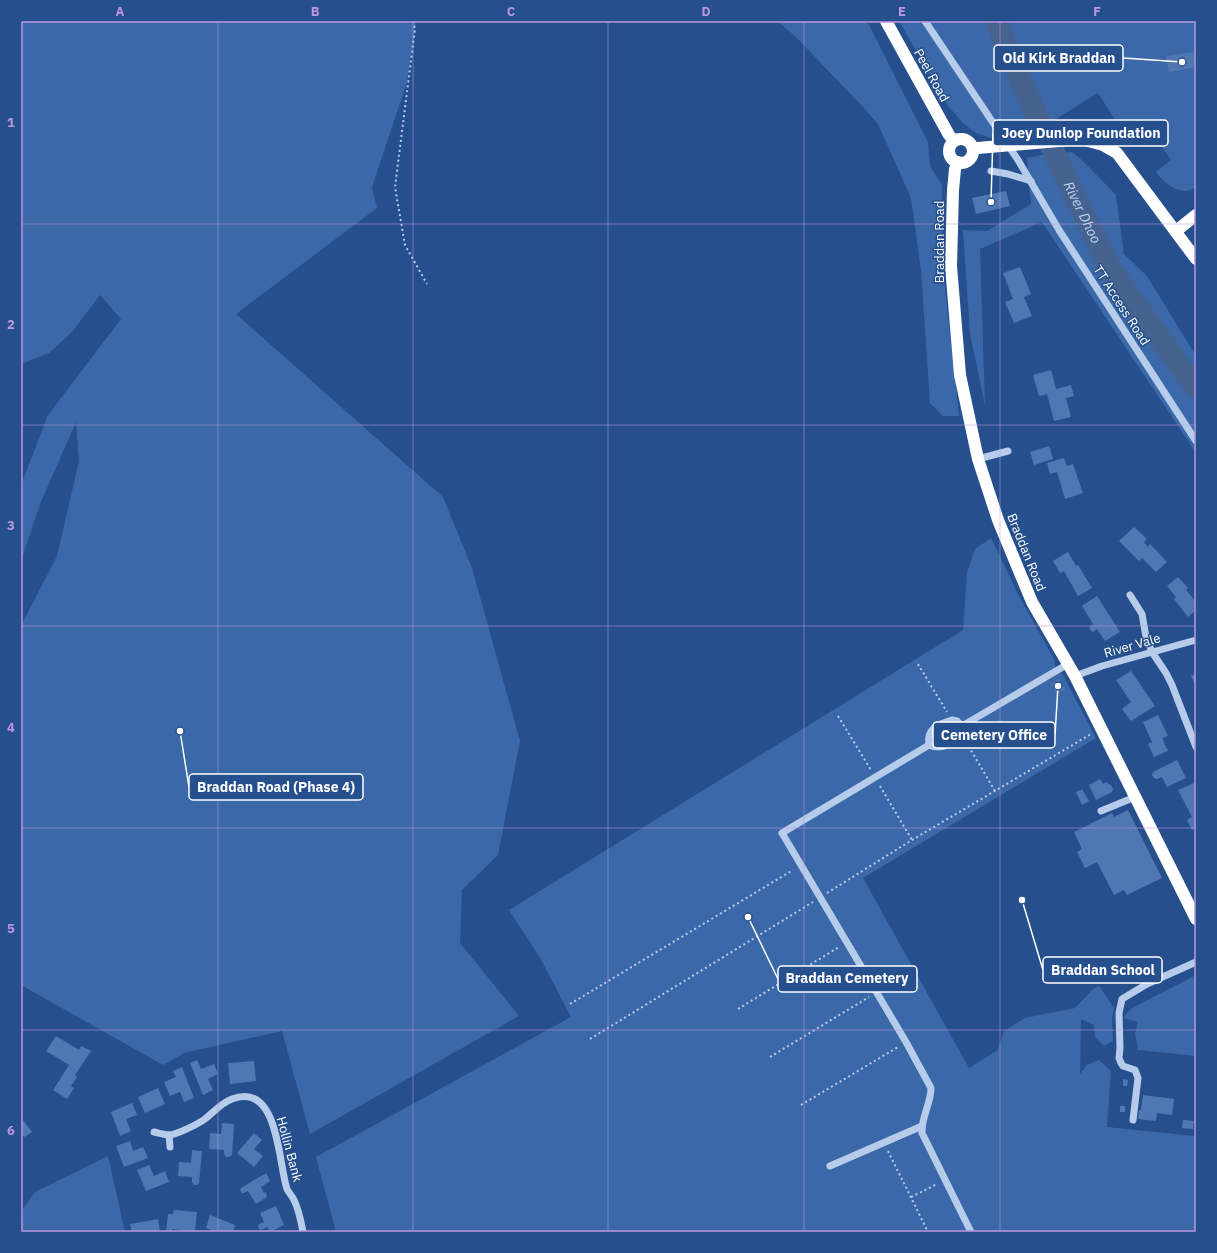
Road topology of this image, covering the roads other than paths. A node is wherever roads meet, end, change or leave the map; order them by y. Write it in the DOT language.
graph roads {
  1 [pos="886,21"];
  2 [pos="925,21"];
  3 [pos="954,141"];
  4 [pos="975,148"];
  5 [pos="958,162"];
  6 [pos="991,171"];
  7 [pos="1031,181"];
  8 [pos="1196,215"];
  9 [pos="1176,231"];
  10 [pos="1196,259"];
  11 [pos="1196,441"];
  12 [pos="1008,451"];
  13 [pos="978,459"];
  14 [pos="1130,595"];
  15 [pos="1196,640"];
  16 [pos="1152,652"];
  17 [pos="1068,664"];
  18 [pos="1075,676"];
  19 [pos="962,730"];
  20 [pos="929,746"];
  21 [pos="1196,747"];
  22 [pos="1134,797"];
  23 [pos="1101,811"];
  24 [pos="1196,919"];
  25 [pos="1196,962"];
  26 [pos="1133,1120"];
  27 [pos="922,1126"];
  28 [pos="154,1132"];
  29 [pos="170,1135"];
  30 [pos="170,1148"];
  31 [pos="830,1166"];
  32 [pos="303,1232"];
  33 [pos="971,1232"];
  1 -- 3 [label="highway, Peel Road"];
  2 -- 7 [label="street, TT Access Road"];
  3 -- 4 [label="highway"];
  3 -- 5 [label="highway"];
  4 -- 5 [label="highway"];
  4 -- 9 [label="highway, bridge"];
  5 -- 13 [label="highway, Braddan Road"];
  6 -- 7 [label="street"];
  7 -- 11 [label="street, TT Access Road"];
  8 -- 9 [label="highway"];
  9 -- 10 [label="highway"];
  12 -- 13 [label="street"];
  13 -- 17 [label="highway, Braddan Road"];
  14 -- 16 [label="street"];
  15 -- 16 [label="street, River Vale"];
  16 -- 18 [label="street, River Vale"];
  16 -- 21 [label="street"];
  17 -- 18 [label="highway, Braddan Road"];
  17 -- 19 [label="street"];
  18 -- 22 [label="highway, Braddan Road"];
  19 -- 20 [label="street"];
  19 -- 20 [label="street"];
  20 -- 27 [label="street"];
  22 -- 23 [label="street"];
  22 -- 24 [label="highway, Braddan Road"];
  25 -- 26 [label="street"];
  27 -- 31 [label="street"];
  27 -- 33 [label="street"];
  28 -- 29 [label="street"];
  29 -- 30 [label="street"];
  29 -- 32 [label="street, Hollin Bank"];
}
